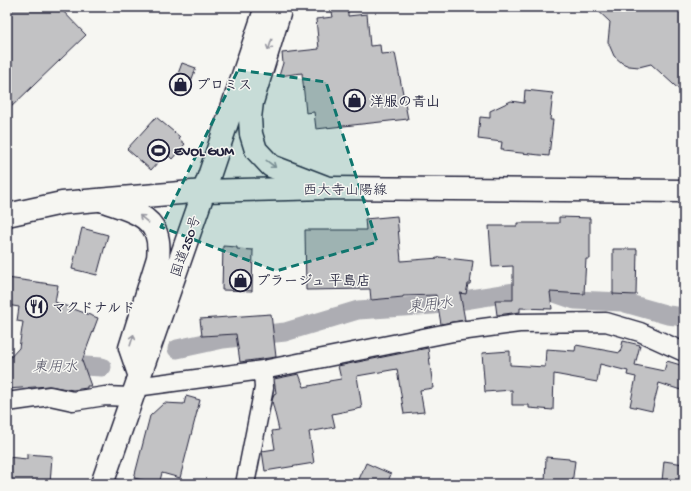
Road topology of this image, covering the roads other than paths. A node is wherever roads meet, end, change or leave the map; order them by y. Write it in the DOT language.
graph roads {
  1 [pos="266,7"];
  2 [pos="279,7"];
  3 [pos="328,188"];
  4 [pos="204,191"];
  5 [pos="684,191"];
  6 [pos="101,200"];
  7 [pos="7,215"];
  8 [pos="684,352"];
  9 [pos="263,370"];
  10 [pos="136,387"];
  11 [pos="7,402"];
  12 [pos="102,484"];
  13 [pos="245,484"];
  1 -- 4 [label="main road, 国道250号"];
  2 -- 3 [label="main road, one-way"];
  3 -- 4 [label="main road, 西大寺山陽線"];
  3 -- 5 [label="main road, 西大寺山陽線"];
  4 -- 6 [label="main road, 西大寺山陽線"];
  4 -- 10 [label="main road, 国道250号"];
  6 -- 7 [label="main road, 西大寺山陽線"];
  10 -- 6 [label="main road, one-way"];
  8 -- 9 [label="street"];
  9 -- 10 [label="street"];
  9 -- 13 [label="street"];
  10 -- 11 [label="street"];
  10 -- 12 [label="main road, 国道250号"];
}
